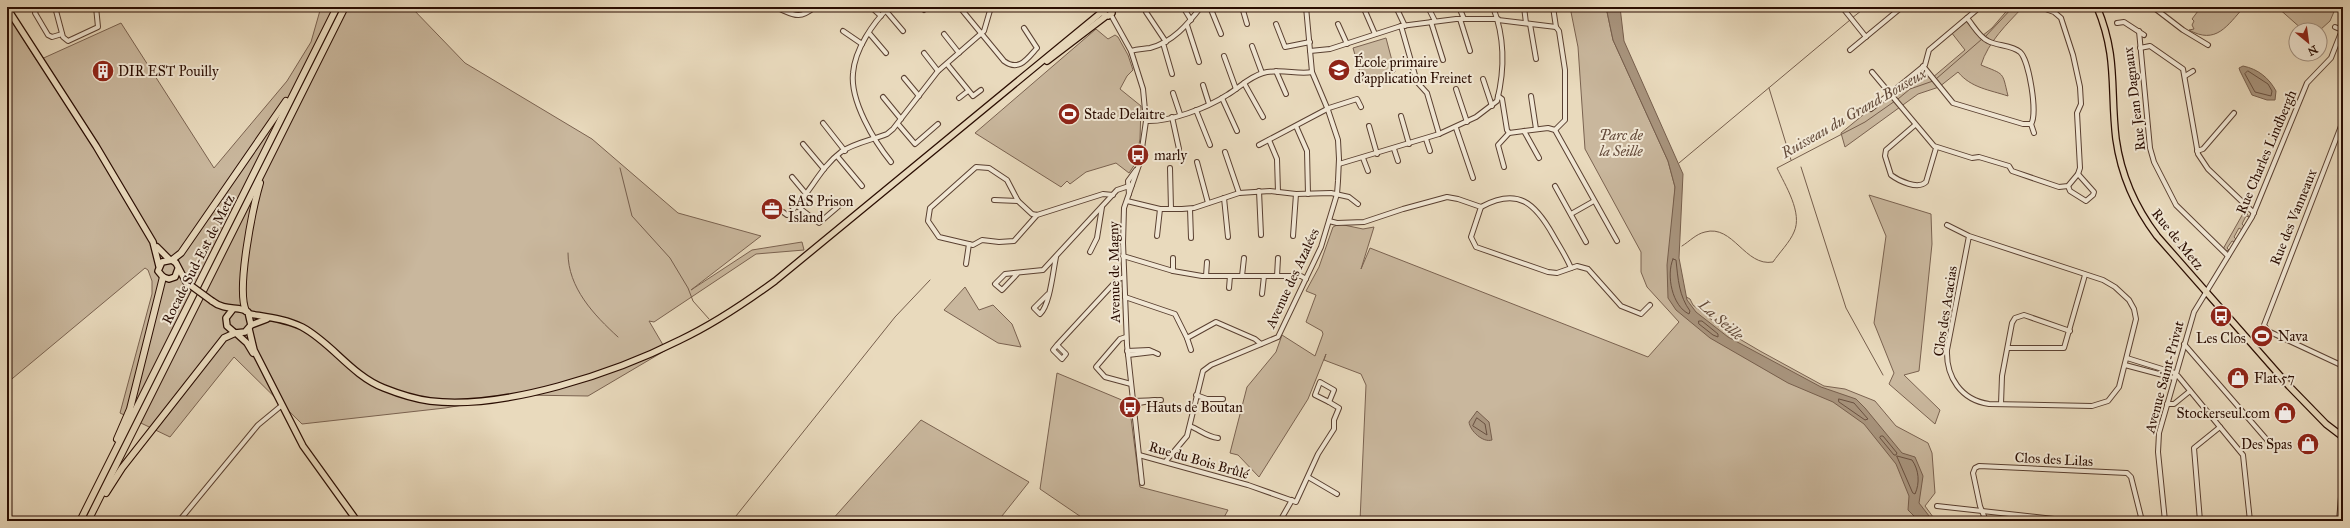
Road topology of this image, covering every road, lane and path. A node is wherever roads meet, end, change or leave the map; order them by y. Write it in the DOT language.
graph roads {
  1 [pos="15,7"];
  2 [pos="37,7"];
  3 [pos="55,7"];
  4 [pos="96,7"];
  5 [pos="337,7"];
  6 [pos="345,7"];
  7 [pos="775,7"];
  8 [pos="815,7"];
  9 [pos="872,7"];
  10 [pos="889,7"];
  11 [pos="991,7"];
  12 [pos="1183,7"];
  13 [pos="1201,7"];
  14 [pos="1210,7"];
  15 [pos="1242,7"];
  16 [pos="1306,7"];
  17 [pos="1396,7"];
  18 [pos="1428,7"];
  19 [pos="1459,7"];
  20 [pos="1493,7"];
  21 [pos="1524,7"];
  22 [pos="1553,7"];
  23 [pos="1842,7"];
  24 [pos="1902,7"];
  25 [pos="1980,7"];
  26 [pos="2040,7"];
  27 [pos="2097,7"];
  28 [pos="2153,7"];
  29 [pos="8,10"];
  30 [pos="962,10"];
  31 [pos="1109,10"];
  32 [pos="886,11"];
  33 [pos="1365,11"];
  34 [pos="1146,12"];
  35 [pos="881,16"];
  36 [pos="1967,18"];
  37 [pos="1462,19"];
  38 [pos="1191,20"];
  39 [pos="1498,20"];
  40 [pos="1433,22"];
  41 [pos="2117,23"];
  42 [pos="1247,24"];
  43 [pos="1276,24"];
  44 [pos="1338,24"];
  45 [pos="1528,24"];
  46 [pos="1187,25"];
  47 [pos="1403,26"];
  48 [pos="1556,27"];
  49 [pos="2335,27"];
  50 [pos="1024,28"];
  51 [pos="903,31"];
  52 [pos="2139,31"];
  53 [pos="843,32"];
  54 [pos="869,33"];
  55 [pos="982,33"];
  56 [pos="62,34"];
  57 [pos="944,34"];
  58 [pos="1220,34"];
  59 [pos="1375,34"];
  60 [pos="2144,35"];
  61 [pos="1866,37"];
  62 [pos="1310,42"];
  63 [pos="1164,43"];
  64 [pos="862,44"];
  65 [pos="1347,44"];
  66 [pos="2208,45"];
  67 [pos="1252,46"];
  68 [pos="2140,48"];
  69 [pos="1850,50"];
  70 [pos="1131,51"];
  71 [pos="1310,51"];
  72 [pos="1470,52"];
  73 [pos="886,53"];
  74 [pos="924,53"];
  75 [pos="959,53"];
  76 [pos="1224,56"];
  77 [pos="1536,59"];
  78 [pos="1443,60"];
  79 [pos="1199,62"];
  80 [pos="947,64"];
  81 [pos="1923,66"];
  82 [pos="305,71"];
  83 [pos="938,71"];
  84 [pos="1276,71"];
  85 [pos="2193,71"];
  86 [pos="1312,72"];
  87 [pos="1872,72"];
  88 [pos="1172,74"];
  89 [pos="1262,74"];
  90 [pos="2185,76"];
  91 [pos="904,78"];
  92 [pos="1483,80"];
  93 [pos="1244,83"];
  94 [pos="1203,85"];
  95 [pos="1236,89"];
  96 [pos="1456,89"];
  97 [pos="981,90"];
  98 [pos="968,91"];
  99 [pos="1173,93"];
  100 [pos="1286,94"];
  101 [pos="1890,94"];
  102 [pos="919,96"];
  103 [pos="1498,96"];
  104 [pos="1532,96"];
  105 [pos="883,97"];
  106 [pos="959,98"];
  107 [pos="1222,98"];
  108 [pos="1209,104"];
  109 [pos="1492,106"];
  110 [pos="1361,107"];
  111 [pos="1871,109"];
  112 [pos="1196,110"];
  113 [pos="1328,110"];
  114 [pos="2234,113"];
  115 [pos="1180,114"];
  116 [pos="1401,116"];
  117 [pos="1172,117"];
  118 [pos="1263,117"];
  119 [pos="901,119"];
  120 [pos="1146,121"];
  121 [pos="2343,121"];
  122 [pos="1467,122"];
  123 [pos="823,123"];
  124 [pos="898,124"];
  125 [pos="938,124"];
  126 [pos="2031,124"];
  127 [pos="1915,125"];
  128 [pos="1296,126"];
  129 [pos="1368,126"];
  130 [pos="1456,128"];
  131 [pos="1536,129"];
  132 [pos="1555,130"];
  133 [pos="1238,131"];
  134 [pos="1524,131"];
  135 [pos="1509,133"];
  136 [pos="2034,133"];
  137 [pos="1440,134"];
  138 [pos="874,138"];
  139 [pos="1426,139"];
  140 [pos="1269,140"];
  141 [pos="804,144"];
  142 [pos="1409,144"];
  143 [pos="1210,145"];
  144 [pos="1259,145"];
  145 [pos="1936,148"];
  146 [pos="1179,149"];
  147 [pos="1394,149"];
  148 [pos="845,151"];
  149 [pos="1430,151"];
  150 [pos="2197,151"];
  151 [pos="1225,152"];
  152 [pos="1377,154"];
  153 [pos="837,156"];
  154 [pos="1363,158"];
  155 [pos="1539,158"];
  156 [pos="1398,161"];
  157 [pos="891,162"];
  158 [pos="1197,162"];
  159 [pos="1339,164"];
  160 [pos="266,165"];
  161 [pos="1504,167"];
  162 [pos="1170,168"];
  163 [pos="824,169"];
  164 [pos="1368,171"];
  165 [pos="2078,174"];
  166 [pos="792,177"];
  167 [pos="1473,178"];
  168 [pos="1129,185"];
  169 [pos="862,186"];
  170 [pos="1555,186"];
  171 [pos="2068,186"];
  172 [pos="1259,192"];
  173 [pos="1278,192"];
  174 [pos="1239,193"];
  175 [pos="1296,194"];
  176 [pos="1308,194"];
  177 [pos="1337,194"];
  178 [pos="807,195"];
  179 [pos="1113,195"];
  180 [pos="1224,198"];
  181 [pos="994,200"];
  182 [pos="1018,201"];
  183 [pos="1127,201"];
  184 [pos="1594,201"];
  185 [pos="1208,203"];
  186 [pos="1358,204"];
  187 [pos="840,205"];
  188 [pos="797,206"];
  189 [pos="1102,207"];
  190 [pos="1481,207"];
  191 [pos="1160,208"];
  192 [pos="1190,208"];
  193 [pos="1171,209"];
  194 [pos="783,212"];
  195 [pos="2254,213"];
  196 [pos="1571,214"];
  197 [pos="1037,215"];
  198 [pos="1329,221"];
  199 [pos="1947,224"];
  200 [pos="1261,235"];
  201 [pos="1157,236"];
  202 [pos="1293,236"];
  203 [pos="1969,236"];
  204 [pos="1228,237"];
  205 [pos="1191,238"];
  206 [pos="1617,241"];
  207 [pos="153,242"];
  208 [pos="1586,242"];
  209 [pos="969,244"];
  210 [pos="1090,252"];
  211 [pos="1056,256"];
  212 [pos="1123,256"];
  213 [pos="2228,256"];
  214 [pos="1174,258"];
  215 [pos="1244,258"];
  216 [pos="1278,258"];
  217 [pos="170,260"];
  218 [pos="1207,262"];
  219 [pos="966,264"];
  220 [pos="159,266"];
  221 [pos="1571,268"];
  222 [pos="178,269"];
  223 [pos="1173,271"];
  224 [pos="1018,274"];
  225 [pos="2085,275"];
  226 [pos="1206,276"];
  227 [pos="1230,276"];
  228 [pos="1242,276"];
  229 [pos="1264,276"];
  230 [pos="1277,276"];
  231 [pos="163,277"];
  232 [pos="1124,277"];
  233 [pos="173,278"];
  234 [pos="1306,279"];
  235 [pos="186,282"];
  236 [pos="1229,288"];
  237 [pos="2207,291"];
  238 [pos="1048,294"];
  239 [pos="1262,294"];
  240 [pos="1125,297"];
  241 [pos="217,305"];
  242 [pos="1650,305"];
  243 [pos="233,310"];
  244 [pos="248,313"];
  245 [pos="269,318"];
  246 [pos="226,320"];
  247 [pos="250,327"];
  248 [pos="2070,331"];
  249 [pos="236,334"];
  250 [pos="1126,337"];
  251 [pos="1187,338"];
  252 [pos="1261,344"];
  253 [pos="2184,344"];
  254 [pos="1057,345"];
  255 [pos="2008,348"];
  256 [pos="1191,350"];
  257 [pos="1128,353"];
  258 [pos="1158,354"];
  259 [pos="2126,358"];
  260 [pos="2125,365"];
  261 [pos="2343,366"];
  262 [pos="2175,375"];
  263 [pos="1131,384"];
  264 [pos="272,386"];
  265 [pos="2289,386"];
  266 [pos="2190,391"];
  267 [pos="1196,395"];
  268 [pos="1223,399"];
  269 [pos="1161,400"];
  270 [pos="1133,402"];
  271 [pos="1329,402"];
  272 [pos="2001,404"];
  273 [pos="2167,404"];
  274 [pos="281,406"];
  275 [pos="1190,426"];
  276 [pos="2220,427"];
  277 [pos="2343,437"];
  278 [pos="1218,438"];
  279 [pos="2343,441"];
  280 [pos="2275,447"];
  281 [pos="114,454"];
  282 [pos="1139,455"];
  283 [pos="2343,458"];
  284 [pos="1166,461"];
  285 [pos="2343,463"];
  286 [pos="2343,473"];
  287 [pos="1308,477"];
  288 [pos="1142,483"];
  289 [pos="1337,494"];
  290 [pos="1292,500"];
  291 [pos="1937,506"];
  292 [pos="1982,511"];
  293 [pos="80,521"];
  294 [pos="88,521"];
  295 [pos="179,521"];
  296 [pos="357,521"];
  297 [pos="1280,521"];
  298 [pos="1986,521"];
  299 [pos="2072,521"];
  300 [pos="2142,521"];
  301 [pos="2165,521"];
  302 [pos="2200,521"];
  303 [pos="2250,521"];
  304 [pos="2339,521"];
  1 -- 29 [label="street"];
  2 -- 56 [label="street"];
  3 -- 56 [label="street"];
  4 -- 56 [label="street"];
  5 -- 82 [label="highway, Rocade Sud-Est de Metz"];
  6 -- 160 [label="highway, Rocade Sud-Est de Metz"];
  7 -- 8 [label="street"];
  9 -- 32 [label="street"];
  9 -- 35 [label="street"];
  10 -- 32 [label="street"];
  11 -- 55 [label="street"];
  12 -- 38 [label="street"];
  13 -- 38 [label="street"];
  14 -- 58 [label="street"];
  15 -- 42 [label="street"];
  16 -- 62 [label="street, Avenue des Azalées"];
  17 -- 47 [label="street"];
  18 -- 40 [label="street"];
  19 -- 37 [label="street"];
  20 -- 39 [label="street"];
  21 -- 45 [label="street"];
  22 -- 48 [label="street"];
  23 -- 61 [label="street"];
  24 -- 61 [label="street"];
  25 -- 36 [label="street"];
  26 -- 165 [label="street"];
  27 -- 237 [label="main road, Rue de Metz"];
  28 -- 66 [label="street"];
  29 -- 207 [label="main road"];
  30 -- 55 [label="street"];
  31 -- 70 [label="street, Avenue de Magny"];
  31 -- 245 [label="main road"];
  32 -- 35 [label="street"];
  32 -- 51 [label="street"];
  33 -- 59 [label="street"];
  34 -- 63 [label="street"];
  35 -- 54 [label="street"];
  36 -- 81 [label="street"];
  36 -- 126 [label="street"];
  37 -- 39 [label="street"];
  37 -- 40 [label="street"];
  37 -- 72 [label="street"];
  38 -- 46 [label="street"];
  39 -- 45 [label="street"];
  39 -- 103 [label="street"];
  40 -- 47 [label="street"];
  40 -- 78 [label="street"];
  41 -- 52 [label="street, Rue Jean Dagnaux"];
  43 -- 62 [label="street"];
  44 -- 65 [label="street"];
  45 -- 48 [label="street"];
  45 -- 77 [label="street"];
  46 -- 63 [label="street"];
  46 -- 79 [label="street"];
  47 -- 59 [label="street"];
  47 -- 137 [label="street"];
  48 -- 132 [label="street"];
  49 -- 195 [label="street, Rue Charles Lindbergh"];
  50 -- 55 [label="street"];
  52 -- 60 [label="street, Rue Jean Dagnaux"];
  52 -- 68 [label="street, Rue Jean Dagnaux"];
  53 -- 64 [label="street"];
  54 -- 64 [label="street"];
  54 -- 73 [label="street"];
  55 -- 75 [label="street"];
  57 -- 75 [label="street"];
  59 -- 65 [label="street"];
  61 -- 69 [label="street"];
  62 -- 71 [label="street, Avenue des Azalées"];
  63 -- 70 [label="street"];
  63 -- 88 [label="street"];
  64 -- 138 [label="street"];
  65 -- 71 [label="street"];
  67 -- 89 [label="street"];
  68 -- 90 [label="street"];
  68 -- 213 [label="street, Rue Jean Dagnaux"];
  70 -- 120 [label="street, Avenue de Magny"];
  71 -- 86 [label="street, Avenue des Azalées"];
  74 -- 83 [label="street"];
  75 -- 80 [label="street"];
  76 -- 95 [label="street"];
  80 -- 83 [label="street"];
  80 -- 98 [label="street"];
  81 -- 101 [label="street"];
  81 -- 126 [label="street"];
  82 -- 217 [label="highway"];
  82 -- 281 [label="highway, Rocade Sud-Est de Metz"];
  83 -- 102 [label="street"];
  84 -- 86 [label="street"];
  84 -- 89 [label="street"];
  84 -- 100 [label="street"];
  85 -- 90 [label="street"];
  86 -- 113 [label="street, Avenue des Azalées"];
  87 -- 101 [label="street"];
  89 -- 93 [label="street"];
  90 -- 150 [label="street"];
  91 -- 102 [label="street"];
  92 -- 109 [label="street"];
  93 -- 95 [label="street"];
  93 -- 118 [label="street"];
  94 -- 108 [label="street"];
  95 -- 107 [label="street"];
  96 -- 122 [label="street"];
  97 -- 98 [label="street"];
  98 -- 106 [label="street"];
  99 -- 115 [label="street"];
  101 -- 111 [label="street"];
  101 -- 127 [label="street"];
  102 -- 119 [label="street"];
  103 -- 109 [label="street"];
  103 -- 135 [label="street"];
  104 -- 131 [label="street"];
  105 -- 119 [label="street"];
  107 -- 108 [label="street"];
  107 -- 133 [label="street"];
  108 -- 112 [label="street"];
  109 -- 122 [label="street"];
  110 -- 113 [label="street"];
  112 -- 115 [label="street"];
  112 -- 143 [label="street"];
  113 -- 128 [label="street"];
  113 -- 159 [label="street, Avenue des Azalées"];
  114 -- 150 [label="street"];
  115 -- 117 [label="street"];
  116 -- 142 [label="street"];
  117 -- 120 [label="street"];
  117 -- 146 [label="street"];
  119 -- 124 [label="street"];
  120 -- 168 [label="street, Avenue de Magny"];
  121 -- 261 [label="street, Rue des Vanneaux"];
  122 -- 130 [label="street"];
  123 -- 148 [label="street"];
  124 -- 125 [label="street"];
  124 -- 138 [label="street"];
  126 -- 136 [label="street"];
  127 -- 145 [label="street"];
  127 -- 145 [label="street"];
  128 -- 140 [label="street"];
  128 -- 176 [label="street"];
  129 -- 152 [label="street"];
  130 -- 137 [label="street"];
  130 -- 167 [label="street"];
  131 -- 132 [label="street"];
  131 -- 134 [label="street"];
  132 -- 184 [label="street"];
  134 -- 135 [label="street"];
  134 -- 155 [label="street"];
  135 -- 161 [label="street"];
  137 -- 139 [label="street"];
  138 -- 148 [label="street"];
  138 -- 157 [label="street"];
  139 -- 142 [label="street"];
  139 -- 149 [label="street"];
  140 -- 144 [label="street"];
  140 -- 173 [label="street"];
  141 -- 163 [label="street"];
  142 -- 147 [label="street"];
  145 -- 171 [label="street"];
  147 -- 152 [label="street"];
  147 -- 156 [label="street"];
  148 -- 153 [label="street"];
  150 -- 195 [label="street"];
  151 -- 174 [label="street"];
  152 -- 154 [label="street"];
  153 -- 163 [label="street"];
  153 -- 169 [label="street"];
  154 -- 159 [label="street"];
  154 -- 164 [label="street"];
  158 -- 185 [label="street"];
  159 -- 177 [label="street, Avenue des Azalées"];
  160 -- 244 [label="highway"];
  160 -- 294 [label="highway, Rocade Sud-Est de Metz"];
  162 -- 193 [label="street"];
  163 -- 178 [label="street"];
  165 -- 171 [label="street"];
  165 -- 171 [label="street"];
  166 -- 178 [label="street"];
  168 -- 179 [label="street"];
  168 -- 183 [label="street, Avenue de Magny"];
  170 -- 196 [label="street"];
  172 -- 173 [label="street"];
  172 -- 174 [label="street"];
  172 -- 200 [label="street"];
  173 -- 175 [label="street"];
  174 -- 180 [label="street"];
  175 -- 176 [label="street"];
  175 -- 202 [label="street"];
  176 -- 177 [label="street"];
  177 -- 186 [label="street"];
  177 -- 198 [label="street, Avenue des Azalées"];
  178 -- 188 [label="street"];
  179 -- 189 [label="street"];
  179 -- 197 [label="street"];
  180 -- 185 [label="street"];
  180 -- 204 [label="street"];
  181 -- 182 [label="street"];
  182 -- 197 [label="street"];
  182 -- 209 [label="street"];
  183 -- 191 [label="street"];
  183 -- 212 [label="street, Avenue de Magny"];
  184 -- 196 [label="street"];
  184 -- 206 [label="street"];
  185 -- 192 [label="street"];
  187 -- 188 [label="street"];
  188 -- 194 [label="street"];
  189 -- 210 [label="street"];
  189 -- 211 [label="street"];
  190 -- 198 [label="street"];
  190 -- 221 [label="street"];
  190 -- 221 [label="street"];
  191 -- 193 [label="street"];
  191 -- 201 [label="street"];
  192 -- 193 [label="street"];
  192 -- 205 [label="street"];
  195 -- 213 [label="street, Rue Charles Lindbergh"];
  196 -- 208 [label="street"];
  197 -- 209 [label="street"];
  198 -- 234 [label="street, Avenue des Azalées"];
  199 -- 203 [label="street, Clos des Acacias"];
  203 -- 225 [label="street, Clos des Acacias"];
  203 -- 272 [label="street, Clos des Acacias"];
  207 -- 217 [label="main road"];
  207 -- 220 [label="main road"];
  209 -- 219 [label="street"];
  211 -- 224 [label="street"];
  211 -- 238 [label="street"];
  212 -- 223 [label="street"];
  212 -- 232 [label="street, Avenue de Magny"];
  213 -- 237 [label="street, Rue Charles Lindbergh"];
  214 -- 223 [label="street"];
  215 -- 228 [label="street"];
  216 -- 230 [label="street"];
  217 -- 220 [label="main road"];
  217 -- 222 [label="main road"];
  218 -- 226 [label="street"];
  220 -- 231 [label="main road"];
  221 -- 242 [label="street"];
  222 -- 233 [label="main road"];
  222 -- 235 [label="main road"];
  223 -- 226 [label="street"];
  224 -- 224 [label="street"];
  225 -- 248 [label="street"];
  225 -- 259 [label="street, Clos des Acacias"];
  226 -- 227 [label="street"];
  227 -- 228 [label="street"];
  227 -- 236 [label="street"];
  228 -- 229 [label="street"];
  229 -- 230 [label="street"];
  229 -- 239 [label="street"];
  230 -- 234 [label="street"];
  231 -- 233 [label="main road"];
  231 -- 281 [label="highway"];
  232 -- 240 [label="street, Avenue de Magny"];
  232 -- 254 [label="street"];
  233 -- 235 [label="main road"];
  234 -- 252 [label="street, Avenue des Azalées"];
  235 -- 241 [label="main road, bridge"];
  237 -- 253 [label="street, Avenue Saint-Privat"];
  237 -- 265 [label="main road, Rue de Metz"];
  238 -- 238 [label="street"];
  240 -- 250 [label="street, Avenue de Magny"];
  240 -- 251 [label="street"];
  241 -- 243 [label="main road"];
  241 -- 246 [label="main road"];
  243 -- 244 [label="main road"];
  243 -- 246 [label="main road"];
  244 -- 245 [label="main road"];
  244 -- 247 [label="main road"];
  245 -- 247 [label="main road"];
  246 -- 249 [label="main road"];
  247 -- 249 [label="main road"];
  247 -- 264 [label="main road"];
  248 -- 255 [label="street"];
  248 -- 255 [label="street"];
  249 -- 264 [label="main road"];
  249 -- 294 [label="highway"];
  250 -- 257 [label="street, Avenue de Magny"];
  250 -- 263 [label="street"];
  251 -- 252 [label="street"];
  251 -- 256 [label="street"];
  252 -- 267 [label="street, Avenue des Azalées"];
  253 -- 262 [label="street, Avenue Saint-Privat"];
  253 -- 280 [label="street"];
  255 -- 272 [label="street"];
  257 -- 258 [label="street"];
  257 -- 263 [label="street, Avenue de Magny"];
  259 -- 260 [label="street, Clos des Acacias"];
  259 -- 262 [label="street"];
  260 -- 262 [label="street"];
  260 -- 272 [label="street, Clos des Acacias"];
  262 -- 266 [label="street"];
  262 -- 273 [label="street, Avenue Saint-Privat"];
  263 -- 270 [label="street, Avenue de Magny"];
  264 -- 274 [label="main road"];
  265 -- 277 [label="main road, Rue de Metz"];
  265 -- 279 [label="main road, Rue de Metz"];
  266 -- 273 [label="street"];
  266 -- 276 [label="street"];
  267 -- 268 [label="street"];
  267 -- 275 [label="street, Avenue des Azalées"];
  269 -- 270 [label="street"];
  270 -- 282 [label="street, Avenue de Magny"];
  271 -- 271 [label="street"];
  271 -- 287 [label="street"];
  273 -- 301 [label="street, Avenue Saint-Privat"];
  274 -- 295 [label="street"];
  274 -- 296 [label="main road"];
  275 -- 278 [label="street"];
  275 -- 284 [label="street, Avenue des Azalées"];
  276 -- 302 [label="street"];
  276 -- 303 [label="street"];
  281 -- 293 [label="highway, Rocade Sud-Est de Metz"];
  282 -- 284 [label="street, Rue du Bois Brûlé"];
  282 -- 288 [label="street, Avenue de Magny"];
  283 -- 285 [label="street"];
  284 -- 290 [label="street, Rue du Bois Brûlé"];
  286 -- 304 [label="street"];
  287 -- 289 [label="street"];
  287 -- 290 [label="street"];
  290 -- 297 [label="street"];
  291 -- 292 [label="street"];
  292 -- 298 [label="street, Clos des Lilas"];
  292 -- 299 [label="street"];
  292 -- 300 [label="street, Clos des Lilas"];
}
